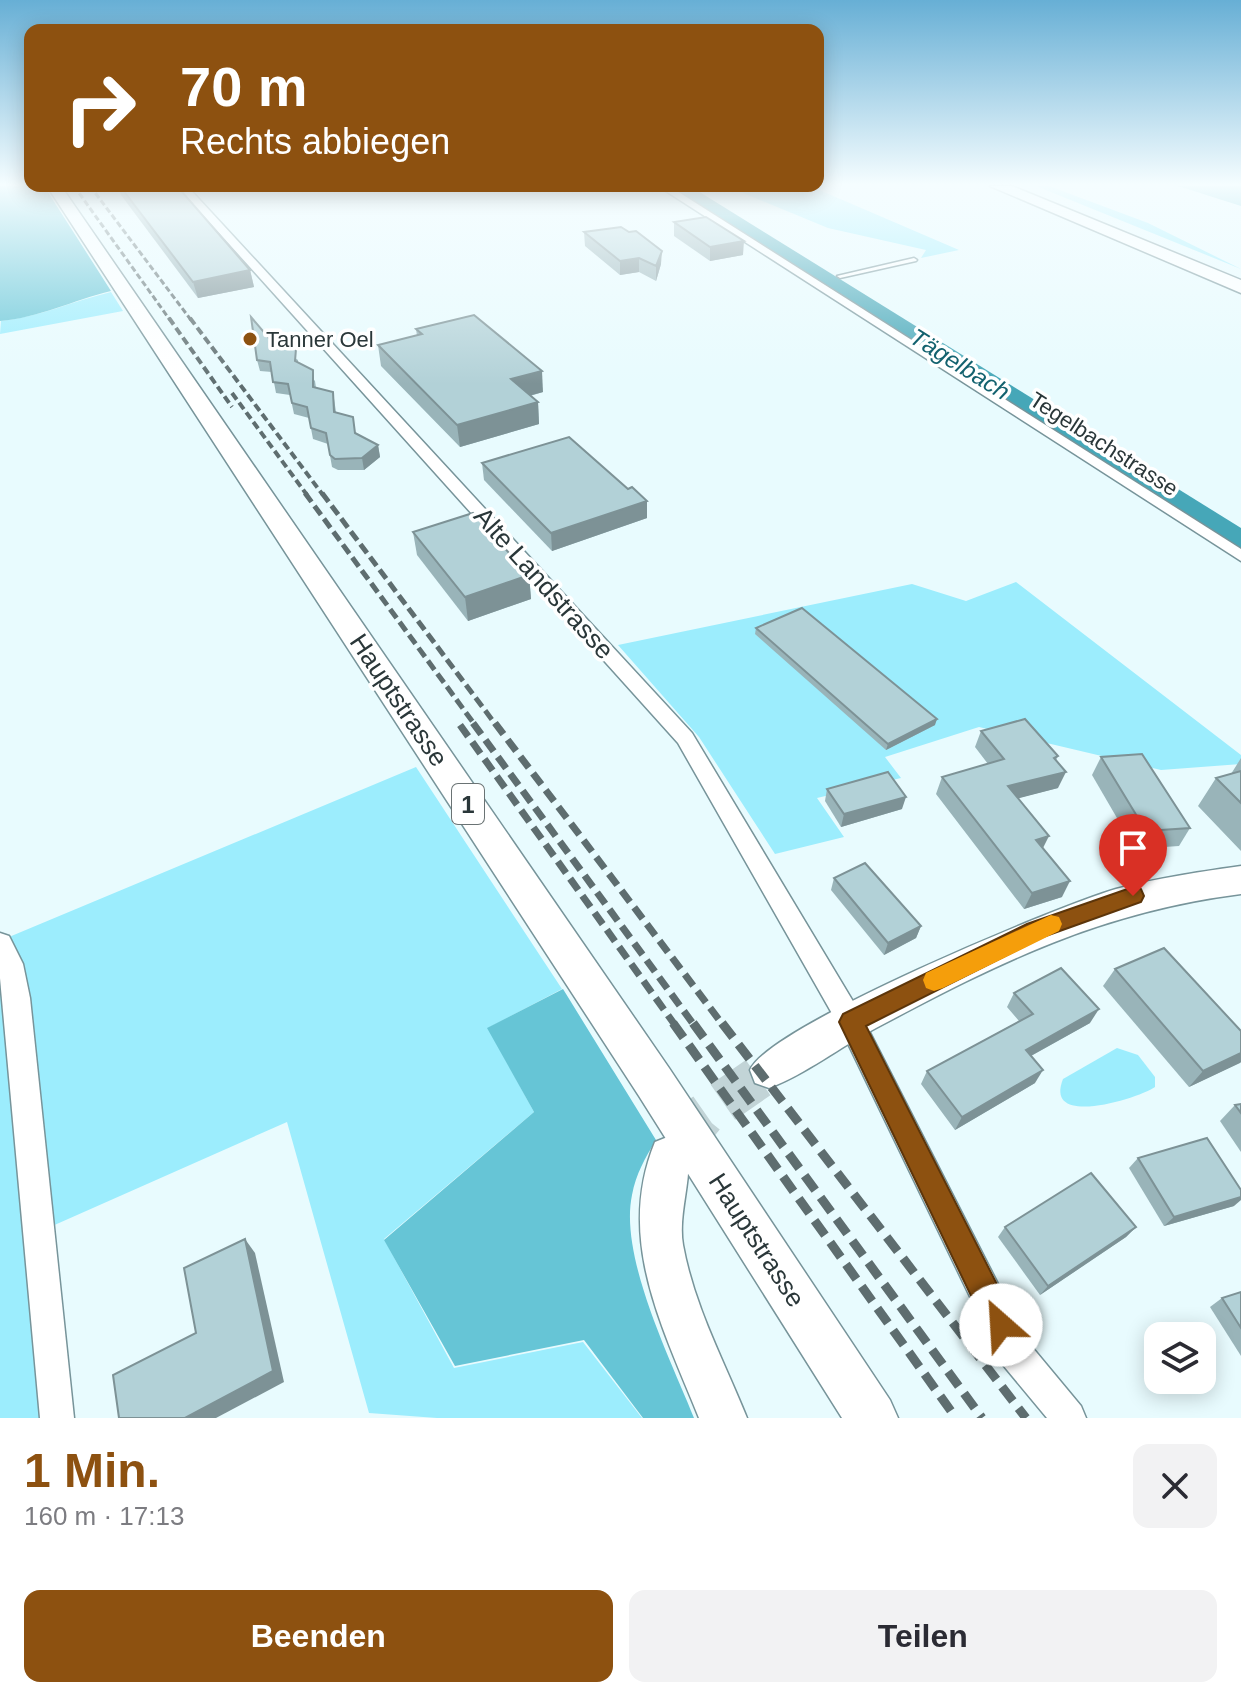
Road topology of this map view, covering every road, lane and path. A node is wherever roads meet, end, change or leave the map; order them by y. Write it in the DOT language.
graph roads {
  1 [pos="98,252"];
  2 [pos="242,252"];
  3 [pos="766,252"];
  4 [pos="1157,252"];
  5 [pos="1178,252"];
  6 [pos="914,260"];
  7 [pos="840,276"];
  8 [pos="1241,278"];
  9 [pos="1241,287"];
  10 [pos="1241,556"];
  11 [pos="1241,880"];
  12 [pos="0,944"];
  13 [pos="851,1022"];
  14 [pos="769,1070"];
  15 [pos="670,1157"];
  16 [pos="57,1418"];
  17 [pos="723,1418"];
  18 [pos="872,1418"];
  19 [pos="1069,1418"];
  1 -- 18 [label="main road, Hauptstrasse / 1"];
  2 -- 13 [label="street, Alte Landstrasse"];
  3 -- 10 [label="street, Tegelbachstrasse"];
  4 -- 9 [label="highway"];
  5 -- 8 [label="highway"];
  6 -- 7 [label="lane"];
  11 -- 13 [label="street"];
  12 -- 16 [label="street"];
  13 -- 14 [label="street"];
  13 -- 19 [label="street, Alte Landstrasse"];
  15 -- 17 [label="street"];
}
